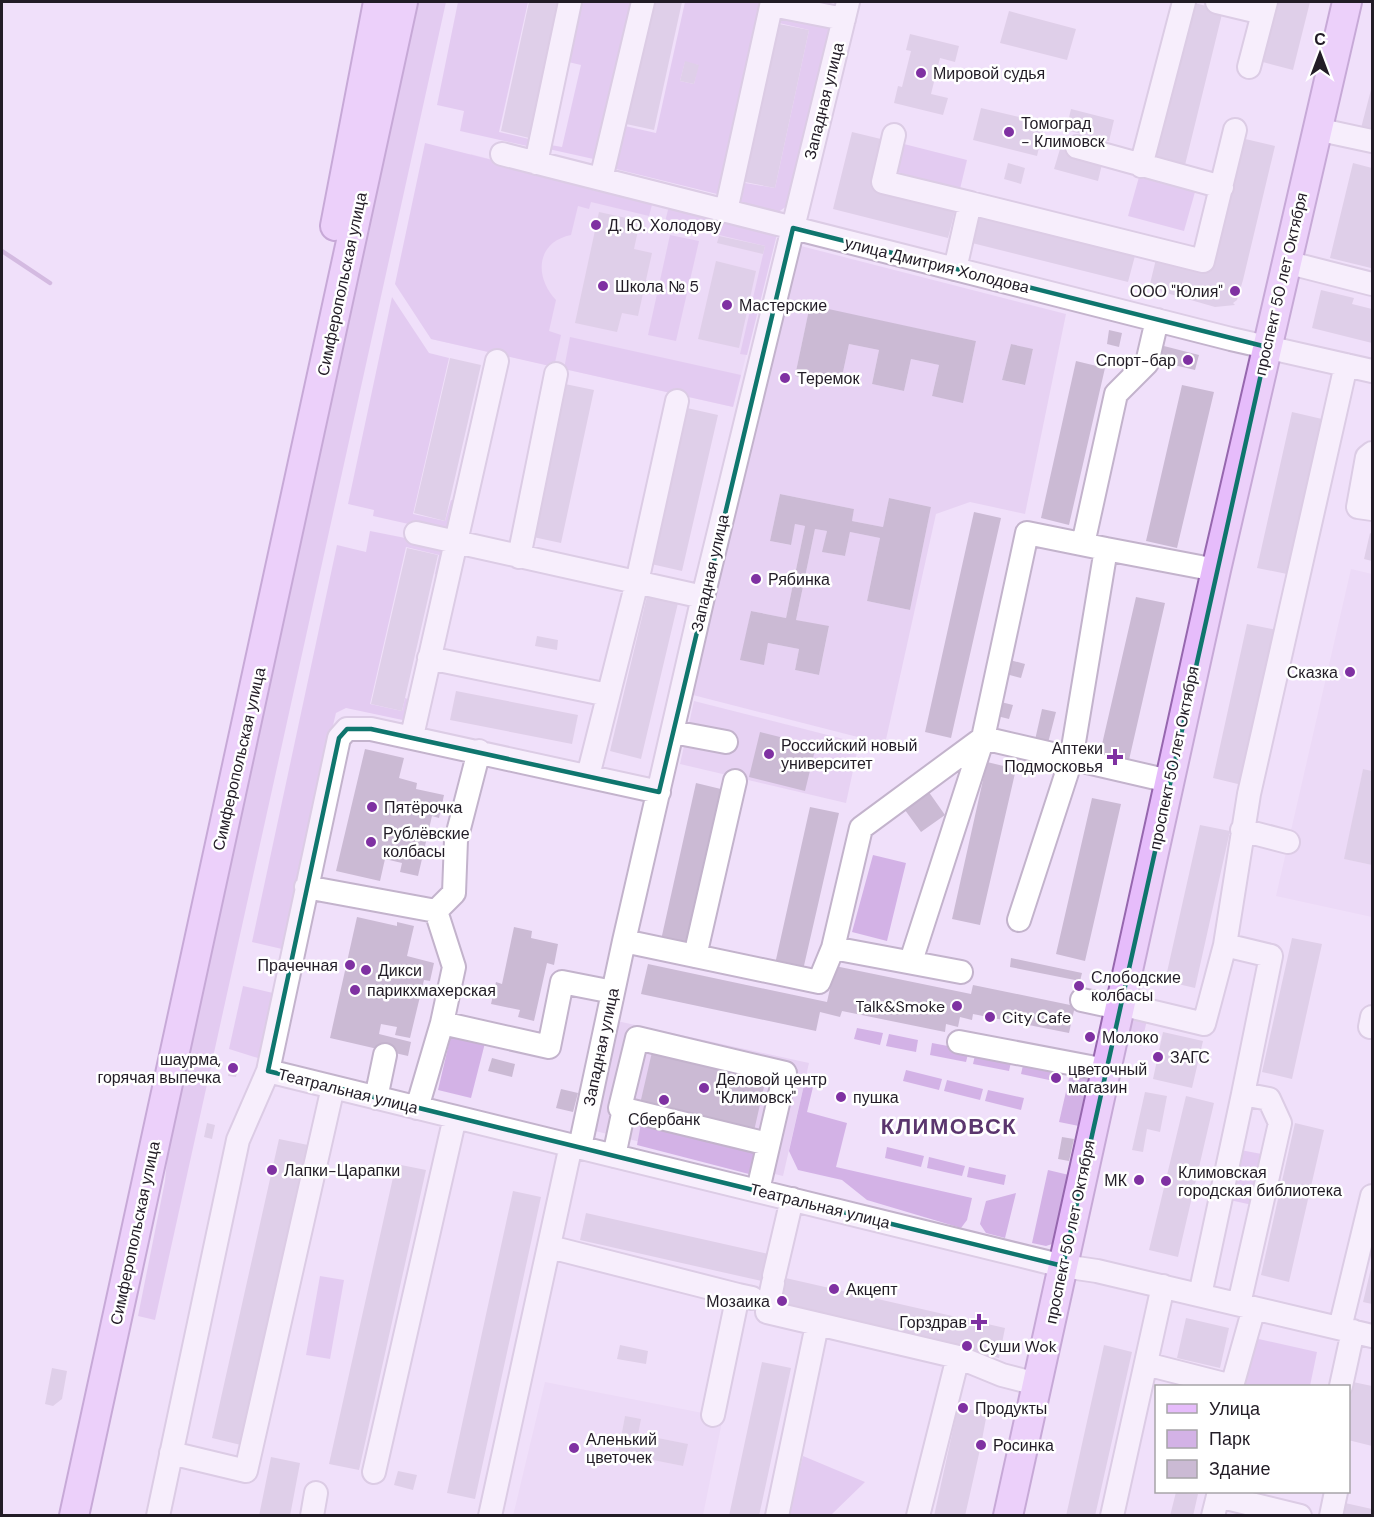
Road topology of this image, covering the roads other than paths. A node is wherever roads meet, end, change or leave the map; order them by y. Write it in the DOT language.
graph roads {
  1 [pos="378,2"];
  2 [pos="403,2"];
  3 [pos="570,2"];
  4 [pos="643,2"];
  5 [pos="1184,2"];
  6 [pos="1217,2"];
  7 [pos="1347,2"];
  8 [pos="772,3"];
  9 [pos="1264,7"];
  10 [pos="846,10"];
  11 [pos="1249,67"];
  12 [pos="1316,129"];
  13 [pos="1235,130"];
  14 [pos="894,135"];
  15 [pos="1372,141"];
  16 [pos="1077,147"];
  17 [pos="502,154"];
  18 [pos="536,163"];
  19 [pos="1141,166"];
  20 [pos="601,179"];
  21 [pos="1222,187"];
  22 [pos="970,203"];
  23 [pos="726,212"];
  24 [pos="793,228"];
  25 [pos="1286,262"];
  26 [pos="955,269"];
  27 [pos="1372,284"];
  28 [pos="1157,320"];
  29 [pos="1267,347"];
  30 [pos="497,361"];
  31 [pos="1346,365"];
  32 [pos="1372,371"];
  33 [pos="556,374"];
  34 [pos="677,401"];
  35 [pos="1372,453"];
  36 [pos="1372,509"];
  37 [pos="416,533"];
  38 [pos="456,543"];
  39 [pos="1083,544"];
  40 [pos="1106,549"];
  41 [pos="519,557"];
  42 [pos="1216,570"];
  43 [pos="637,582"];
  44 [pos="703,597"];
  45 [pos="429,658"];
  46 [pos="608,695"];
  47 [pos="673,732"];
  48 [pos="412,736"];
  49 [pos="983,738"];
  50 [pos="726,742"];
  51 [pos="479,751"];
  52 [pos="1071,760"];
  53 [pos="588,776"];
  54 [pos="735,781"];
  55 [pos="1169,781"];
  56 [pos="659,792"];
  57 [pos="1242,830"];
  58 [pos="1288,842"];
  59 [pos="313,888"];
  60 [pos="436,911"];
  61 [pos="1019,920"];
  62 [pos="624,941"];
  63 [pos="1225,945"];
  64 [pos="833,948"];
  65 [pos="695,956"];
  66 [pos="911,961"];
  67 [pos="961,972"];
  68 [pos="613,992"];
  69 [pos="1082,1000"];
  70 [pos="1120,1006"];
  71 [pos="442,1023"];
  72 [pos="959,1042"];
  73 [pos="385,1055"];
  74 [pos="1106,1070"];
  75 [pos="268,1071"];
  76 [pos="333,1087"];
  77 [pos="1244,1094"];
  78 [pos="376,1098"];
  79 [pos="417,1108"];
  80 [pos="624,1109"];
  81 [pos="455,1116"];
  82 [pos="768,1144"];
  83 [pos="576,1146"];
  84 [pos="614,1156"];
  85 [pos="758,1190"];
  86 [pos="1372,1196"];
  87 [pos="792,1199"];
  88 [pos="550,1247"];
  89 [pos="1063,1266"];
  90 [pos="1163,1286"];
  91 [pos="772,1287"];
  92 [pos="738,1295"];
  93 [pos="1200,1295"];
  94 [pos="1246,1306"];
  95 [pos="817,1325"];
  96 [pos="1355,1332"];
  97 [pos="958,1357"];
  98 [pos="1146,1364"];
  99 [pos="1037,1384"];
  100 [pos="1228,1385"];
  101 [pos="1232,1385"];
  102 [pos="1341,1385"];
  103 [pos="713,1414"];
  104 [pos="171,1453"];
  105 [pos="374,1472"];
  106 [pos="316,1493"];
  107 [pos="1336,1493"];
  108 [pos="56,1515"];
  109 [pos="74,1515"];
  110 [pos="158,1515"];
  111 [pos="312,1515"];
  112 [pos="490,1515"];
  113 [pos="777,1515"];
  114 [pos="918,1515"];
  115 [pos="1008,1515"];
  116 [pos="1112,1515"];
  117 [pos="1213,1515"];
  118 [pos="1300,1515"];
  119 [pos="1331,1515"];
  1 -- 108 [label="main road, Симферопольская улица"];
  2 -- 109 [label="main road, Симферопольская улица"];
  3 -- 18 [label="street"];
  4 -- 20 [label="street"];
  5 -- 19 [label="street"];
  6 -- 9 [label="street"];
  7 -- 12 [label="main road, проспект 50 лет Октября"];
  8 -- 10 [label="street"];
  8 -- 23 [label="street"];
  9 -- 11 [label="street"];
  10 -- 24 [label="street, Западная улица"];
  12 -- 15 [label="street"];
  12 -- 25 [label="main road, проспект 50 лет Октября"];
  13 -- 21 [label="street"];
  14 -- 22 [label="street"];
  16 -- 19 [label="street"];
  17 -- 18 [label="street, улица Дмитрия Холодова"];
  18 -- 20 [label="street, улица Дмитрия Холодова"];
  19 -- 21 [label="street"];
  20 -- 23 [label="street, улица Дмитрия Холодова"];
  21 -- 22 [label="street"];
  22 -- 26 [label="street"];
  23 -- 24 [label="street, улица Дмитрия Холодова"];
  24 -- 26 [label="street, улица Дмитрия Холодова"];
  24 -- 44 [label="street, Западная улица"];
  25 -- 27 [label="street"];
  25 -- 29 [label="main road, проспект 50 лет Октября"];
  26 -- 28 [label="street, улица Дмитрия Холодова"];
  28 -- 29 [label="street, улица Дмитрия Холодова"];
  28 -- 39 [label="street"];
  29 -- 31 [label="street, улица Дмитрия Холодова"];
  29 -- 42 [label="main road, проспект 50 лет Октября"];
  30 -- 38 [label="street"];
  31 -- 32 [label="street, улица Дмитрия Холодова"];
  31 -- 57 [label="street"];
  33 -- 41 [label="street"];
  34 -- 43 [label="street"];
  35 -- 36 [label="street"];
  37 -- 38 [label="street"];
  38 -- 41 [label="street"];
  38 -- 45 [label="street"];
  39 -- 40 [label="street"];
  39 -- 49 [label="street"];
  40 -- 42 [label="street"];
  40 -- 52 [label="street"];
  41 -- 43 [label="street"];
  42 -- 55 [label="main road, проспект 50 лет Октября"];
  43 -- 44 [label="street"];
  43 -- 46 [label="street"];
  44 -- 47 [label="street, Западная улица"];
  45 -- 46 [label="street"];
  45 -- 48 [label="street"];
  46 -- 53 [label="street"];
  47 -- 50 [label="street"];
  47 -- 56 [label="street, Западная улица"];
  48 -- 51 [label="street"];
  48 -- 59 [label="street"];
  49 -- 52 [label="street"];
  49 -- 64 [label="street"];
  49 -- 66 [label="street"];
  51 -- 53 [label="street"];
  51 -- 60 [label="street"];
  52 -- 55 [label="street"];
  52 -- 61 [label="street"];
  53 -- 56 [label="street"];
  54 -- 65 [label="street"];
  55 -- 70 [label="main road, проспект 50 лет Октября"];
  56 -- 62 [label="street, Западная улица"];
  57 -- 58 [label="street"];
  57 -- 63 [label="street"];
  59 -- 60 [label="street"];
  59 -- 75 [label="street"];
  60 -- 71 [label="street"];
  62 -- 65 [label="street"];
  62 -- 68 [label="street, Западная улица"];
  63 -- 70 [label="street"];
  63 -- 77 [label="street"];
  64 -- 65 [label="street"];
  64 -- 66 [label="street"];
  66 -- 67 [label="street"];
  68 -- 71 [label="street"];
  68 -- 83 [label="street, Западная улица"];
  69 -- 70 [label="street"];
  70 -- 74 [label="main road, проспект 50 лет Октября"];
  71 -- 79 [label="street"];
  72 -- 74 [label="street"];
  73 -- 78 [label="street"];
  74 -- 89 [label="main road, проспект 50 лет Октября"];
  75 -- 76 [label="street, Театральная улица"];
  75 -- 104 [label="street"];
  76 -- 78 [label="street, Театральная улица"];
  76 -- 104 [label="street"];
  77 -- 93 [label="street"];
  77 -- 94 [label="street"];
  78 -- 79 [label="street, Театральная улица"];
  79 -- 81 [label="street, Театральная улица"];
  80 -- 82 [label="street"];
  80 -- 82 [label="street"];
  80 -- 84 [label="street"];
  81 -- 83 [label="street, Театральная улица"];
  81 -- 105 [label="street"];
  82 -- 85 [label="street"];
  83 -- 84 [label="street, Театральная улица"];
  83 -- 88 [label="street, Западная улица"];
  84 -- 85 [label="street, Театральная улица"];
  85 -- 87 [label="street, Театральная улица"];
  86 -- 96 [label="street"];
  87 -- 89 [label="street, Театральная улица"];
  87 -- 91 [label="street"];
  88 -- 92 [label="street"];
  88 -- 112 [label="street, Западная улица"];
  89 -- 90 [label="street, Театральная улица"];
  89 -- 99 [label="main road, проспект 50 лет Октября"];
  90 -- 93 [label="street, Театральная улица"];
  90 -- 98 [label="street"];
  91 -- 92 [label="street"];
  91 -- 95 [label="street"];
  92 -- 103 [label="street"];
  93 -- 94 [label="street, Театральная улица"];
  94 -- 96 [label="street, Театральная улица"];
  94 -- 101 [label="street"];
  95 -- 97 [label="street"];
  95 -- 113 [label="street"];
  96 -- 102 [label="street"];
  97 -- 99 [label="street"];
  97 -- 114 [label="street"];
  98 -- 100 [label="street"];
  98 -- 116 [label="street"];
  99 -- 115 [label="main road, проспект 50 лет Октября"];
  104 -- 110 [label="street"];
  106 -- 111 [label="street"];
  107 -- 119 [label="street"];
  117 -- 118 [label="street"];
}
